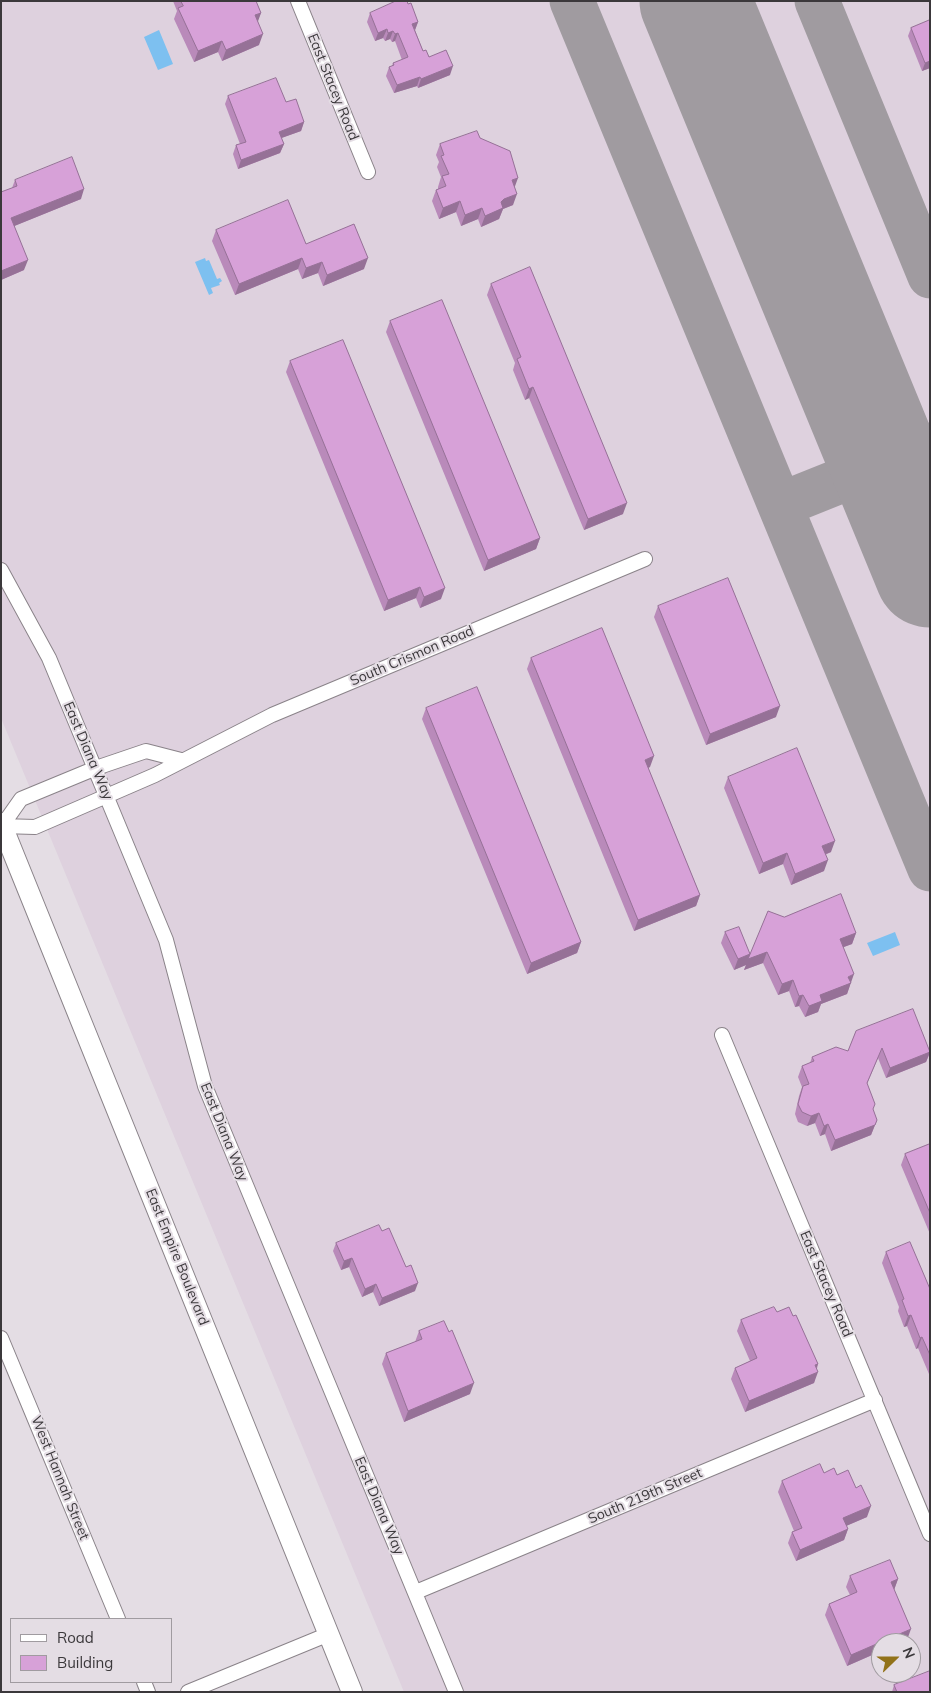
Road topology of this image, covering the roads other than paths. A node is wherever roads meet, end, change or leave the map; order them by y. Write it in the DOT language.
graph roads {
  1 [pos="298,1"];
  2 [pos="368,172"];
  3 [pos="645,559"];
  4 [pos="1,570"];
  5 [pos="180,760"];
  6 [pos="96,768"];
  7 [pos="107,795"];
  8 [pos="2,825"];
  9 [pos="722,1034"];
  10 [pos="1,1338"];
  11 [pos="875,1400"];
  12 [pos="930,1534"];
  13 [pos="416,1592"];
  14 [pos="118,1618"];
  15 [pos="329,1634"];
  16 [pos="188,1692"];
  17 [pos="352,1692"];
  18 [pos="456,1692"];
  1 -- 2 [label="street, East Stacey Road"];
  3 -- 5 [label="street, South Crismon Road"];
  4 -- 6 [label="street, East Diana Way"];
  5 -- 6 [label="street"];
  5 -- 7 [label="street, South Crismon Road"];
  6 -- 7 [label="street, East Diana Way"];
  6 -- 8 [label="street"];
  7 -- 8 [label="street, South Crismon Road"];
  7 -- 13 [label="street, East Diana Way"];
  8 -- 15 [label="street, East Empire Boulevard"];
  9 -- 11 [label="street, East Stacey Road"];
  10 -- 14 [label="street, West Hannah Street"];
  11 -- 12 [label="street, East Stacey Road"];
  11 -- 13 [label="street, South 219th Street"];
  13 -- 18 [label="street, East Diana Way"];
  15 -- 16 [label="street"];
  15 -- 17 [label="street, East Empire Boulevard"];
}
